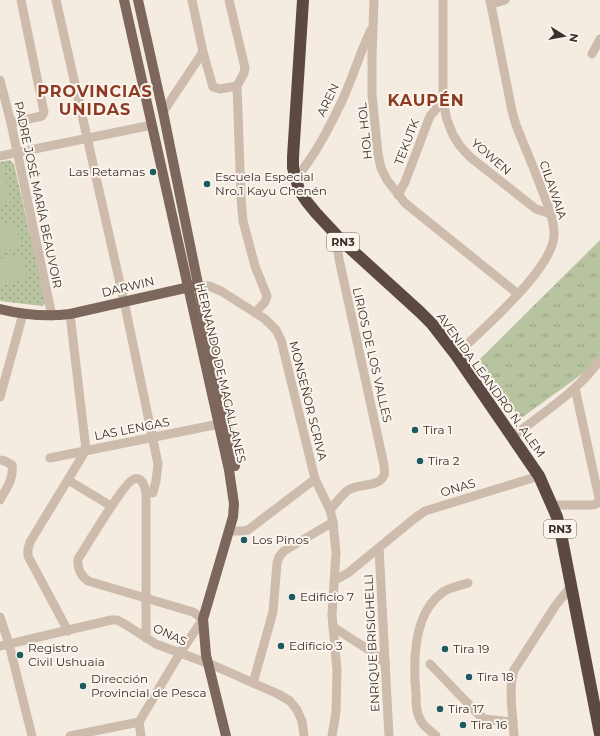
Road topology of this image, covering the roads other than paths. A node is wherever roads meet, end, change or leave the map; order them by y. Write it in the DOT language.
graph roads {
  1 [pos="21,0"];
  2 [pos="56,0"];
  3 [pos="124,0"];
  4 [pos="138,0"];
  5 [pos="192,0"];
  6 [pos="229,0"];
  7 [pos="303,0"];
  8 [pos="374,0"];
  9 [pos="443,0"];
  10 [pos="505,0"];
  11 [pos="491,2"];
  12 [pos="373,26"];
  13 [pos="600,39"];
  14 [pos="203,52"];
  15 [pos="592,54"];
  16 [pos="0,80"];
  17 [pos="237,86"];
  18 [pos="443,101"];
  19 [pos="163,112"];
  20 [pos="11,123"];
  21 [pos="152,125"];
  22 [pos="87,138"];
  23 [pos="16,153"];
  24 [pos="0,156"];
  25 [pos="295,179"];
  26 [pos="398,194"];
  27 [pos="551,214"];
  28 [pos="342,241"];
  29 [pos="198,285"];
  30 [pos="188,287"];
  31 [pos="518,294"];
  32 [pos="124,301"];
  33 [pos="0,309"];
  34 [pos="255,313"];
  35 [pos="23,314"];
  36 [pos="70,314"];
  37 [pos="52,316"];
  38 [pos="456,355"];
  39 [pos="600,360"];
  40 [pos="575,388"];
  41 [pos="0,398"];
  42 [pos="219,424"];
  43 [pos="152,437"];
  44 [pos="512,437"];
  45 [pos="86,450"];
  46 [pos="50,458"];
  47 [pos="0,460"];
  48 [pos="539,476"];
  49 [pos="315,478"];
  50 [pos="68,480"];
  51 [pos="153,493"];
  52 [pos="0,500"];
  53 [pos="552,505"];
  54 [pos="111,506"];
  55 [pos="330,510"];
  56 [pos="333,522"];
  57 [pos="233,531"];
  58 [pos="379,548"];
  59 [pos="334,580"];
  60 [pos="468,583"];
  61 [pos="572,585"];
  62 [pos="146,598"];
  63 [pos="0,617"];
  64 [pos="203,618"];
  65 [pos="333,627"];
  66 [pos="68,631"];
  67 [pos="146,638"];
  68 [pos="10,644"];
  69 [pos="0,646"];
  70 [pos="180,653"];
  71 [pos="385,663"];
  72 [pos="430,664"];
  73 [pos="212,665"];
  74 [pos="253,684"];
  75 [pos="139,722"];
  76 [pos="513,722"];
  77 [pos="600,734"];
  78 [pos="32,736"];
  79 [pos="70,736"];
  80 [pos="141,736"];
  81 [pos="226,736"];
  82 [pos="232,736"];
  83 [pos="304,736"];
  84 [pos="332,736"];
  85 [pos="389,736"];
  86 [pos="436,736"];
  87 [pos="514,736"];
  1 -- 20 [label="street"];
  2 -- 22 [label="street"];
  3 -- 21 [label="main road, HERNANDO DE MAGALLANES"];
  4 -- 19 [label="main road, HERNANDO DE MAGALLANES"];
  5 -- 14 [label="street"];
  6 -- 17 [label="street"];
  7 -- 25 [label="highway, AVENIDA LEANDRO N. ALEM / RN3"];
  8 -- 12 [label="street, HOL HOL"];
  9 -- 18 [label="street, YOWEN"];
  10 -- 11 [label="street"];
  11 -- 27 [label="street, CILAWAIA"];
  12 -- 25 [label="street, AREN"];
  12 -- 26 [label="street, HOL HOL"];
  13 -- 15 [label="street"];
  14 -- 17 [label="street"];
  14 -- 19 [label="street"];
  16 -- 20 [label="street, PADRE JOSÉ MARÍA BEAUVOIR"];
  17 -- 34 [label="street"];
  18 -- 26 [label="street, TEKUTK"];
  18 -- 27 [label="street, YOWEN"];
  19 -- 29 [label="main road, HERNANDO DE MAGALLANES"];
  20 -- 23 [label="street, PADRE JOSÉ MARÍA BEAUVOIR"];
  21 -- 22 [label="street"];
  21 -- 30 [label="main road, HERNANDO DE MAGALLANES"];
  22 -- 23 [label="street"];
  22 -- 32 [label="street"];
  23 -- 24 [label="street"];
  23 -- 37 [label="street, PADRE JOSÉ MARÍA BEAUVOIR"];
  25 -- 28 [label="highway, AVENIDA LEANDRO N. ALEM / RN3"];
  26 -- 31 [label="street, HOL HOL"];
  27 -- 31 [label="street, CILAWAIA"];
  28 -- 38 [label="highway, AVENIDA LEANDRO N. ALEM / RN3"];
  28 -- 55 [label="street, LIRIOS DE LOS VALLES"];
  29 -- 30 [label="main road, DARWIN"];
  29 -- 34 [label="street, DARWIN"];
  29 -- 57 [label="main road, HERNANDO DE MAGALLANES"];
  30 -- 32 [label="main road, DARWIN"];
  30 -- 42 [label="main road, HERNANDO DE MAGALLANES"];
  31 -- 38 [label="street, CILAWAIA"];
  32 -- 36 [label="main road, DARWIN"];
  32 -- 43 [label="street"];
  33 -- 35 [label="main road, DARWIN"];
  34 -- 49 [label="street, MONSEÑOR SCRIVA"];
  35 -- 37 [label="main road, DARWIN"];
  35 -- 41 [label="street"];
  36 -- 37 [label="main road, DARWIN"];
  36 -- 45 [label="street"];
  38 -- 44 [label="highway, AVENIDA LEANDRO N. ALEM / RN3"];
  39 -- 40 [label="street"];
  40 -- 44 [label="street"];
  40 -- 53 [label="street"];
  42 -- 43 [label="street, LAS LENGAS"];
  42 -- 57 [label="main road, HERNANDO DE MAGALLANES"];
  43 -- 45 [label="street, LAS LENGAS"];
  43 -- 51 [label="street"];
  44 -- 48 [label="highway, AVENIDA LEANDRO N. ALEM / RN3"];
  45 -- 46 [label="street, LAS LENGAS"];
  45 -- 50 [label="street"];
  47 -- 52 [label="street"];
  48 -- 53 [label="highway, AVENIDA LEANDRO N. ALEM / RN3"];
  48 -- 58 [label="street, ONAS"];
  49 -- 55 [label="street, MONSEÑOR SCRIVA"];
  49 -- 57 [label="street"];
  50 -- 54 [label="street"];
  50 -- 66 [label="street"];
  53 -- 61 [label="highway, AVENIDA LEANDRO N. ALEM / RN3"];
  54 -- 62 [label="street"];
  54 -- 62 [label="street"];
  55 -- 56 [label="street, MONSEÑOR SCRIVA"];
  56 -- 59 [label="street, MONSEÑOR SCRIVA"];
  56 -- 74 [label="street"];
  57 -- 64 [label="main road, HERNANDO DE MAGALLANES"];
  57 -- 73 [label="main road, HERNANDO DE MAGALLANES"];
  58 -- 59 [label="street, ONAS"];
  58 -- 71 [label="street, ENRIQUE BRISIGHELLI"];
  59 -- 65 [label="street, MONSEÑOR SCRIVA"];
  60 -- 86 [label="street"];
  61 -- 76 [label="street"];
  61 -- 77 [label="highway, AVENIDA LEANDRO N. ALEM / RN3"];
  62 -- 64 [label="street"];
  62 -- 67 [label="street"];
  63 -- 68 [label="street"];
  64 -- 70 [label="street, HERNANDO DE MAGALLANES"];
  64 -- 73 [label="main road"];
  65 -- 71 [label="street"];
  65 -- 84 [label="street, MONSEÑOR SCRIVA"];
  66 -- 67 [label="street, ONAS"];
  66 -- 68 [label="street, ONAS"];
  67 -- 70 [label="street, ONAS"];
  68 -- 69 [label="street, ONAS"];
  68 -- 78 [label="street"];
  70 -- 73 [label="street, ONAS"];
  70 -- 75 [label="street, HERNANDO DE MAGALLANES"];
  71 -- 85 [label="street, ENRIQUE BRISIGHELLI"];
  72 -- 76 [label="street"];
  73 -- 74 [label="street, ONAS"];
  73 -- 81 [label="main road"];
  73 -- 82 [label="main road"];
  74 -- 83 [label="street, ONAS"];
  75 -- 79 [label="street"];
  75 -- 80 [label="street"];
  76 -- 87 [label="street"];
}
